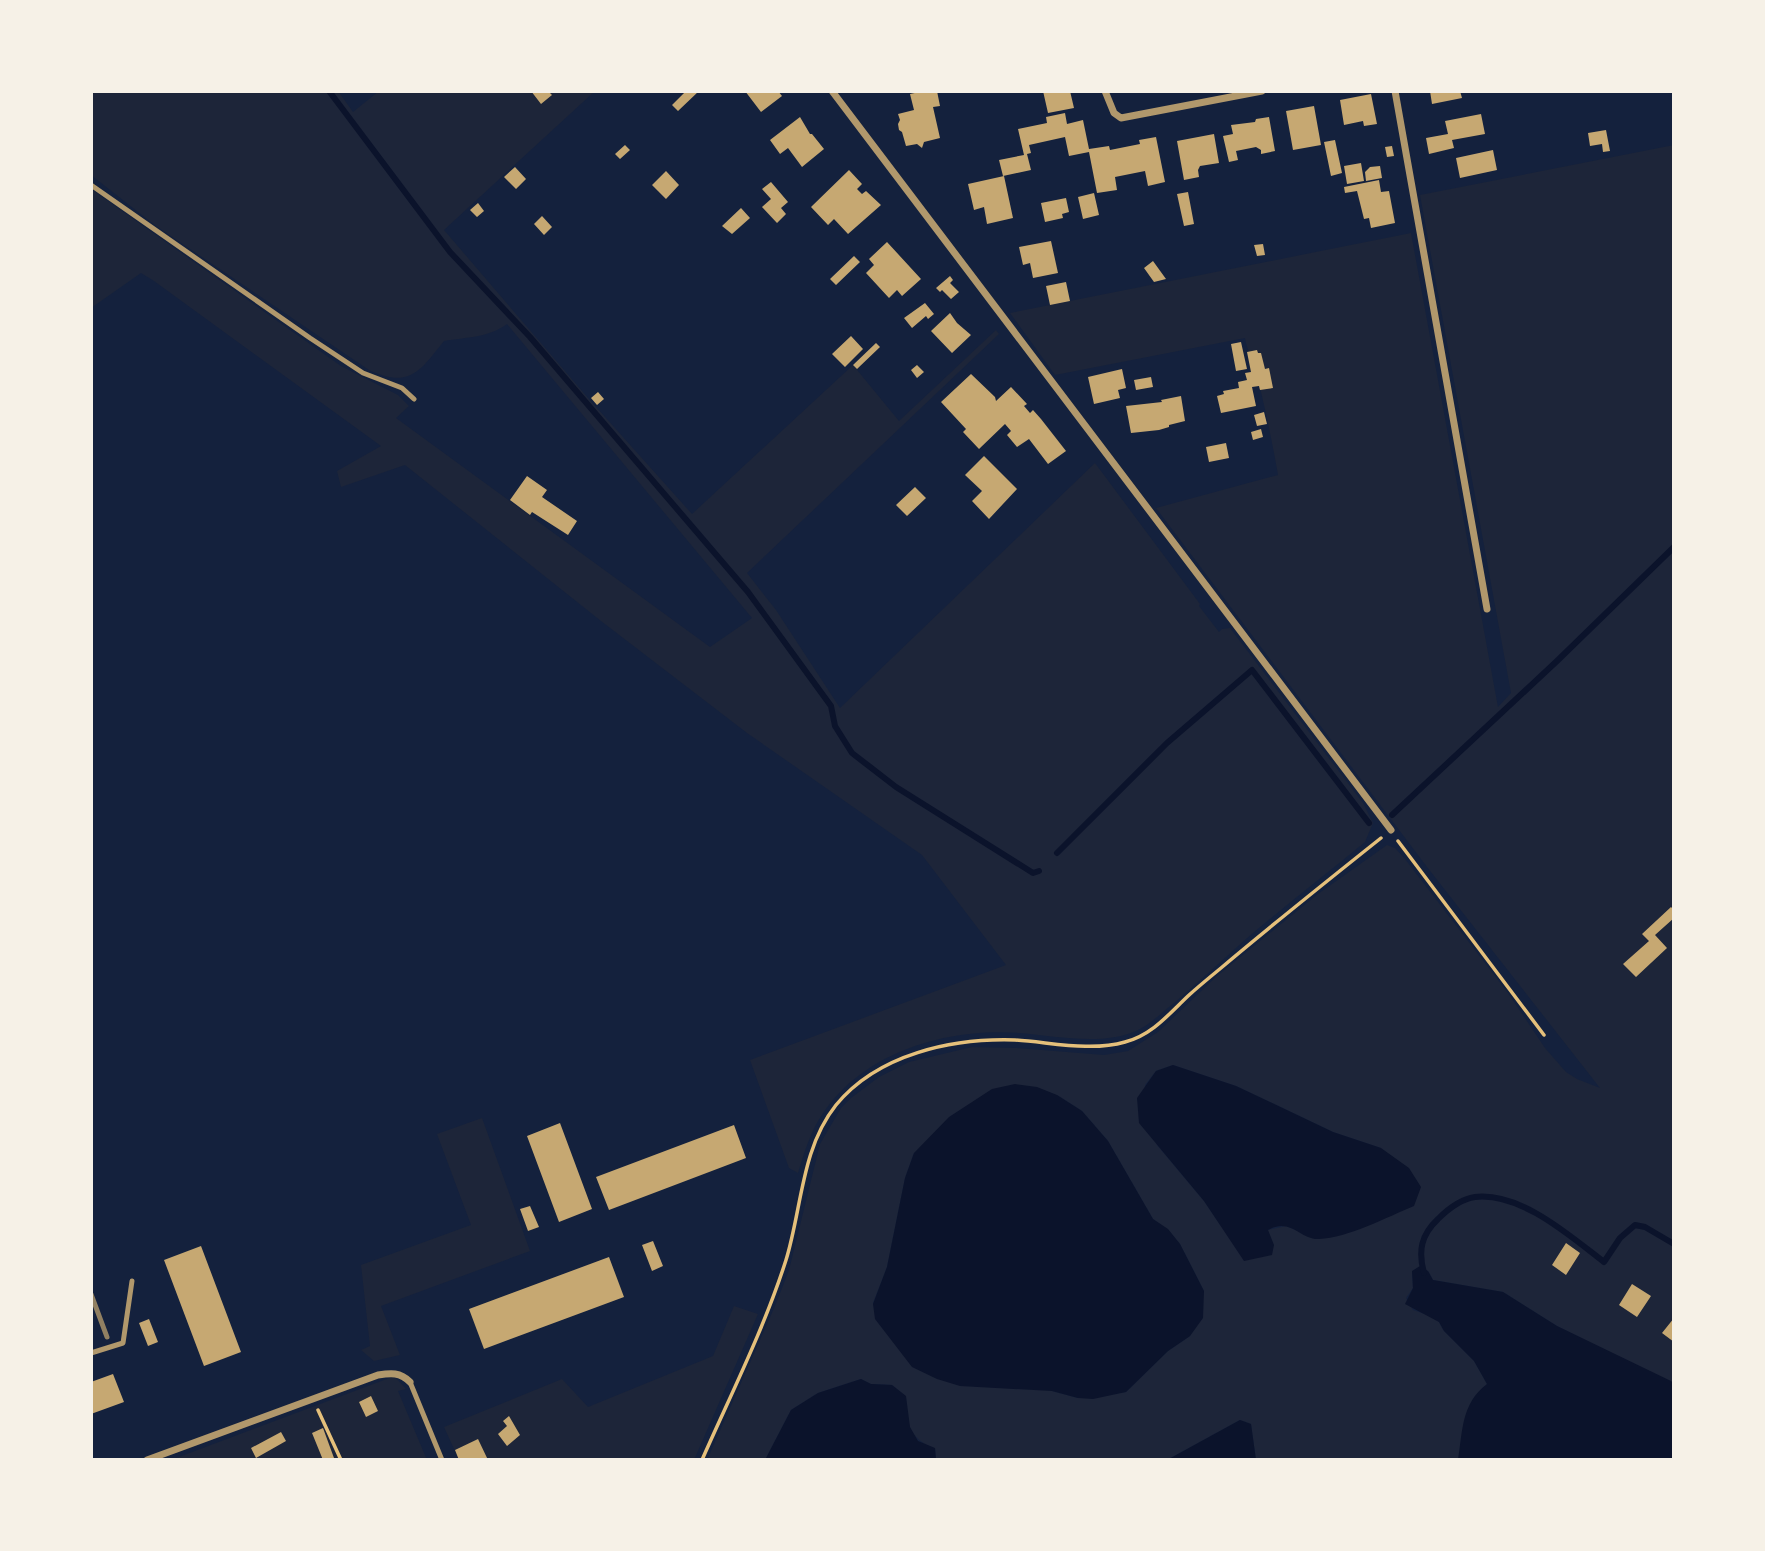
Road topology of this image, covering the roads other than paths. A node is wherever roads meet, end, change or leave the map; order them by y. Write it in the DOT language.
graph roads {
  1 [pos="832,91"];
  2 [pos="1104,91"];
  3 [pos="1262,91"];
  4 [pos="1395,91"];
  5 [pos="91,185"];
  6 [pos="414,398"];
  7 [pos="1487,609"];
  8 [pos="1391,830"];
  9 [pos="132,1281"];
  10 [pos="91,1353"];
  11 [pos="410,1382"];
  12 [pos="147,1460"];
  13 [pos="442,1460"];
  1 -- 8 [label="street"];
  2 -- 3 [label="street"];
  4 -- 7 [label="street"];
  5 -- 6 [label="lane"];
  9 -- 10 [label="lane"];
  11 -- 12 [label="street"];
  11 -- 13 [label="lane"];
}
